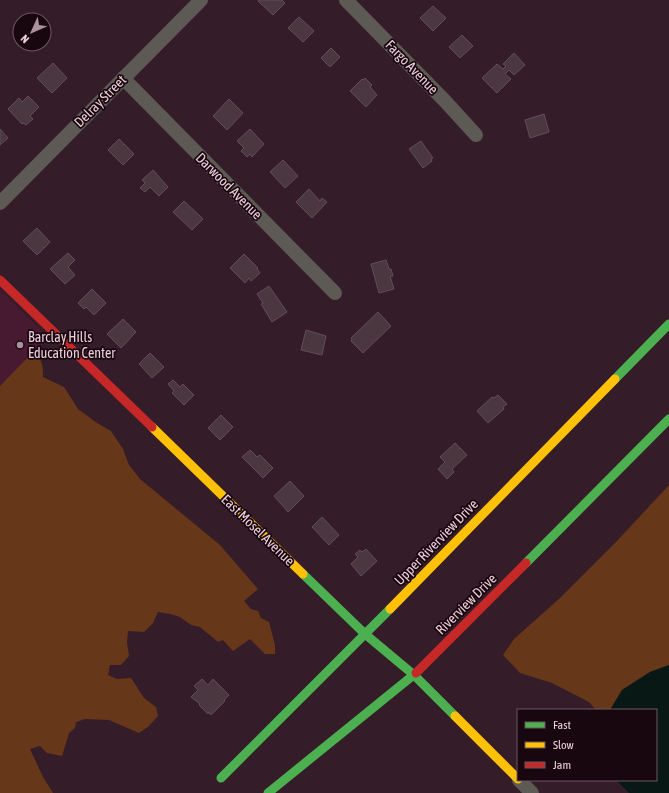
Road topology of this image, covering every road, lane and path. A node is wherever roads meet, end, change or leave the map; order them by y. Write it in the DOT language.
graph roads {
  1 [pos="201,0"];
  2 [pos="346,0"];
  3 [pos="123,78"];
  4 [pos="476,135"];
  5 [pos="0,203"];
  6 [pos="0,280"];
  7 [pos="336,293"];
  8 [pos="669,324"];
  9 [pos="669,419"];
  10 [pos="365,634"];
  11 [pos="414,676"];
  12 [pos="517,777"];
  13 [pos="220,778"];
  14 [pos="521,781"];
  15 [pos="268,793"];
  16 [pos="532,793"];
  1 -- 3 [label="street, Delray Street"];
  2 -- 4 [label="street, Fargo Avenue"];
  3 -- 5 [label="street, Delray Street"];
  3 -- 7 [label="street, Darwood Avenue"];
  6 -- 10 [label="street, East Mosel Avenue"];
  8 -- 10 [label="street, Upper Riverview Drive"];
  9 -- 11 [label="street, Riverview Drive"];
  10 -- 11 [label="street, East Mosel Avenue"];
  10 -- 13 [label="street, Upper Riverview Drive"];
  11 -- 12 [label="street, East Mosel Avenue"];
  11 -- 15 [label="street, Riverview Drive"];
  14 -- 16 [label="street, East Mosel Avenue"];
}
